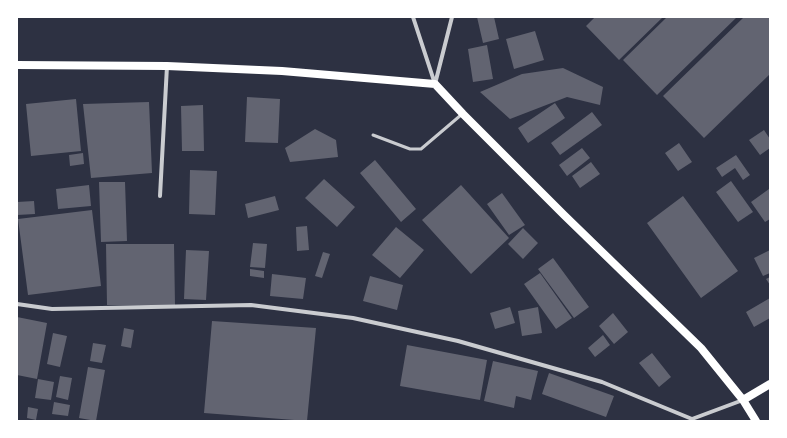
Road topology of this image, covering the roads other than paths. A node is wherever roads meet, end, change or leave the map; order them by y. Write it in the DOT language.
graph roads {
  1 [pos="413,17"];
  2 [pos="452,17"];
  3 [pos="17,65"];
  4 [pos="167,66"];
  5 [pos="435,84"];
  6 [pos="463,114"];
  7 [pos="372,135"];
  8 [pos="160,196"];
  9 [pos="17,304"];
  10 [pos="770,384"];
  11 [pos="743,400"];
  12 [pos="756,421"];
  1 -- 5 [label="street"];
  2 -- 5 [label="street"];
  3 -- 4 [label="main road"];
  4 -- 5 [label="main road"];
  4 -- 8 [label="street"];
  5 -- 6 [label="main road"];
  6 -- 7 [label="lane"];
  6 -- 11 [label="main road"];
  9 -- 11 [label="street"];
  10 -- 11 [label="main road"];
  11 -- 12 [label="main road"];
}
